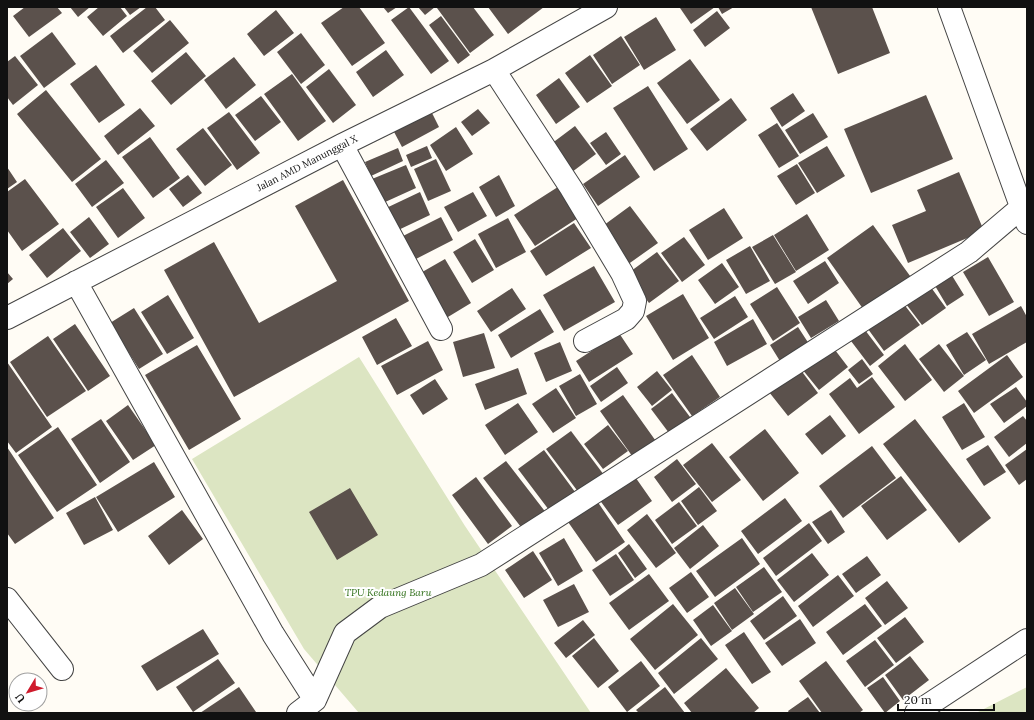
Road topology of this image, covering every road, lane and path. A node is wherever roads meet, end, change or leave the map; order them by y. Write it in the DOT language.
graph roads {
  1 [pos="606,7"];
  2 [pos="950,7"];
  3 [pos="494,70"];
  4 [pos="342,145"];
  5 [pos="1024,215"];
  6 [pos="76,282"];
  7 [pos="7,318"];
  8 [pos="441,329"];
  9 [pos="585,341"];
  10 [pos="7,599"];
  11 [pos="1027,640"];
  12 [pos="62,669"];
  13 [pos="307,706"];
  14 [pos="916,713"];
  1 -- 3 [label="street, Jalan AMD Manunggal X"];
  2 -- 5 [label="street"];
  3 -- 4 [label="street, Jalan AMD Manunggal X"];
  3 -- 9 [label="street"];
  4 -- 6 [label="street, Jalan AMD Manunggal X"];
  4 -- 8 [label="street"];
  5 -- 13 [label="street"];
  6 -- 7 [label="street, Jalan AMD Manunggal X"];
  6 -- 13 [label="street"];
  10 -- 12 [label="street"];
  11 -- 14 [label="street"];
}
